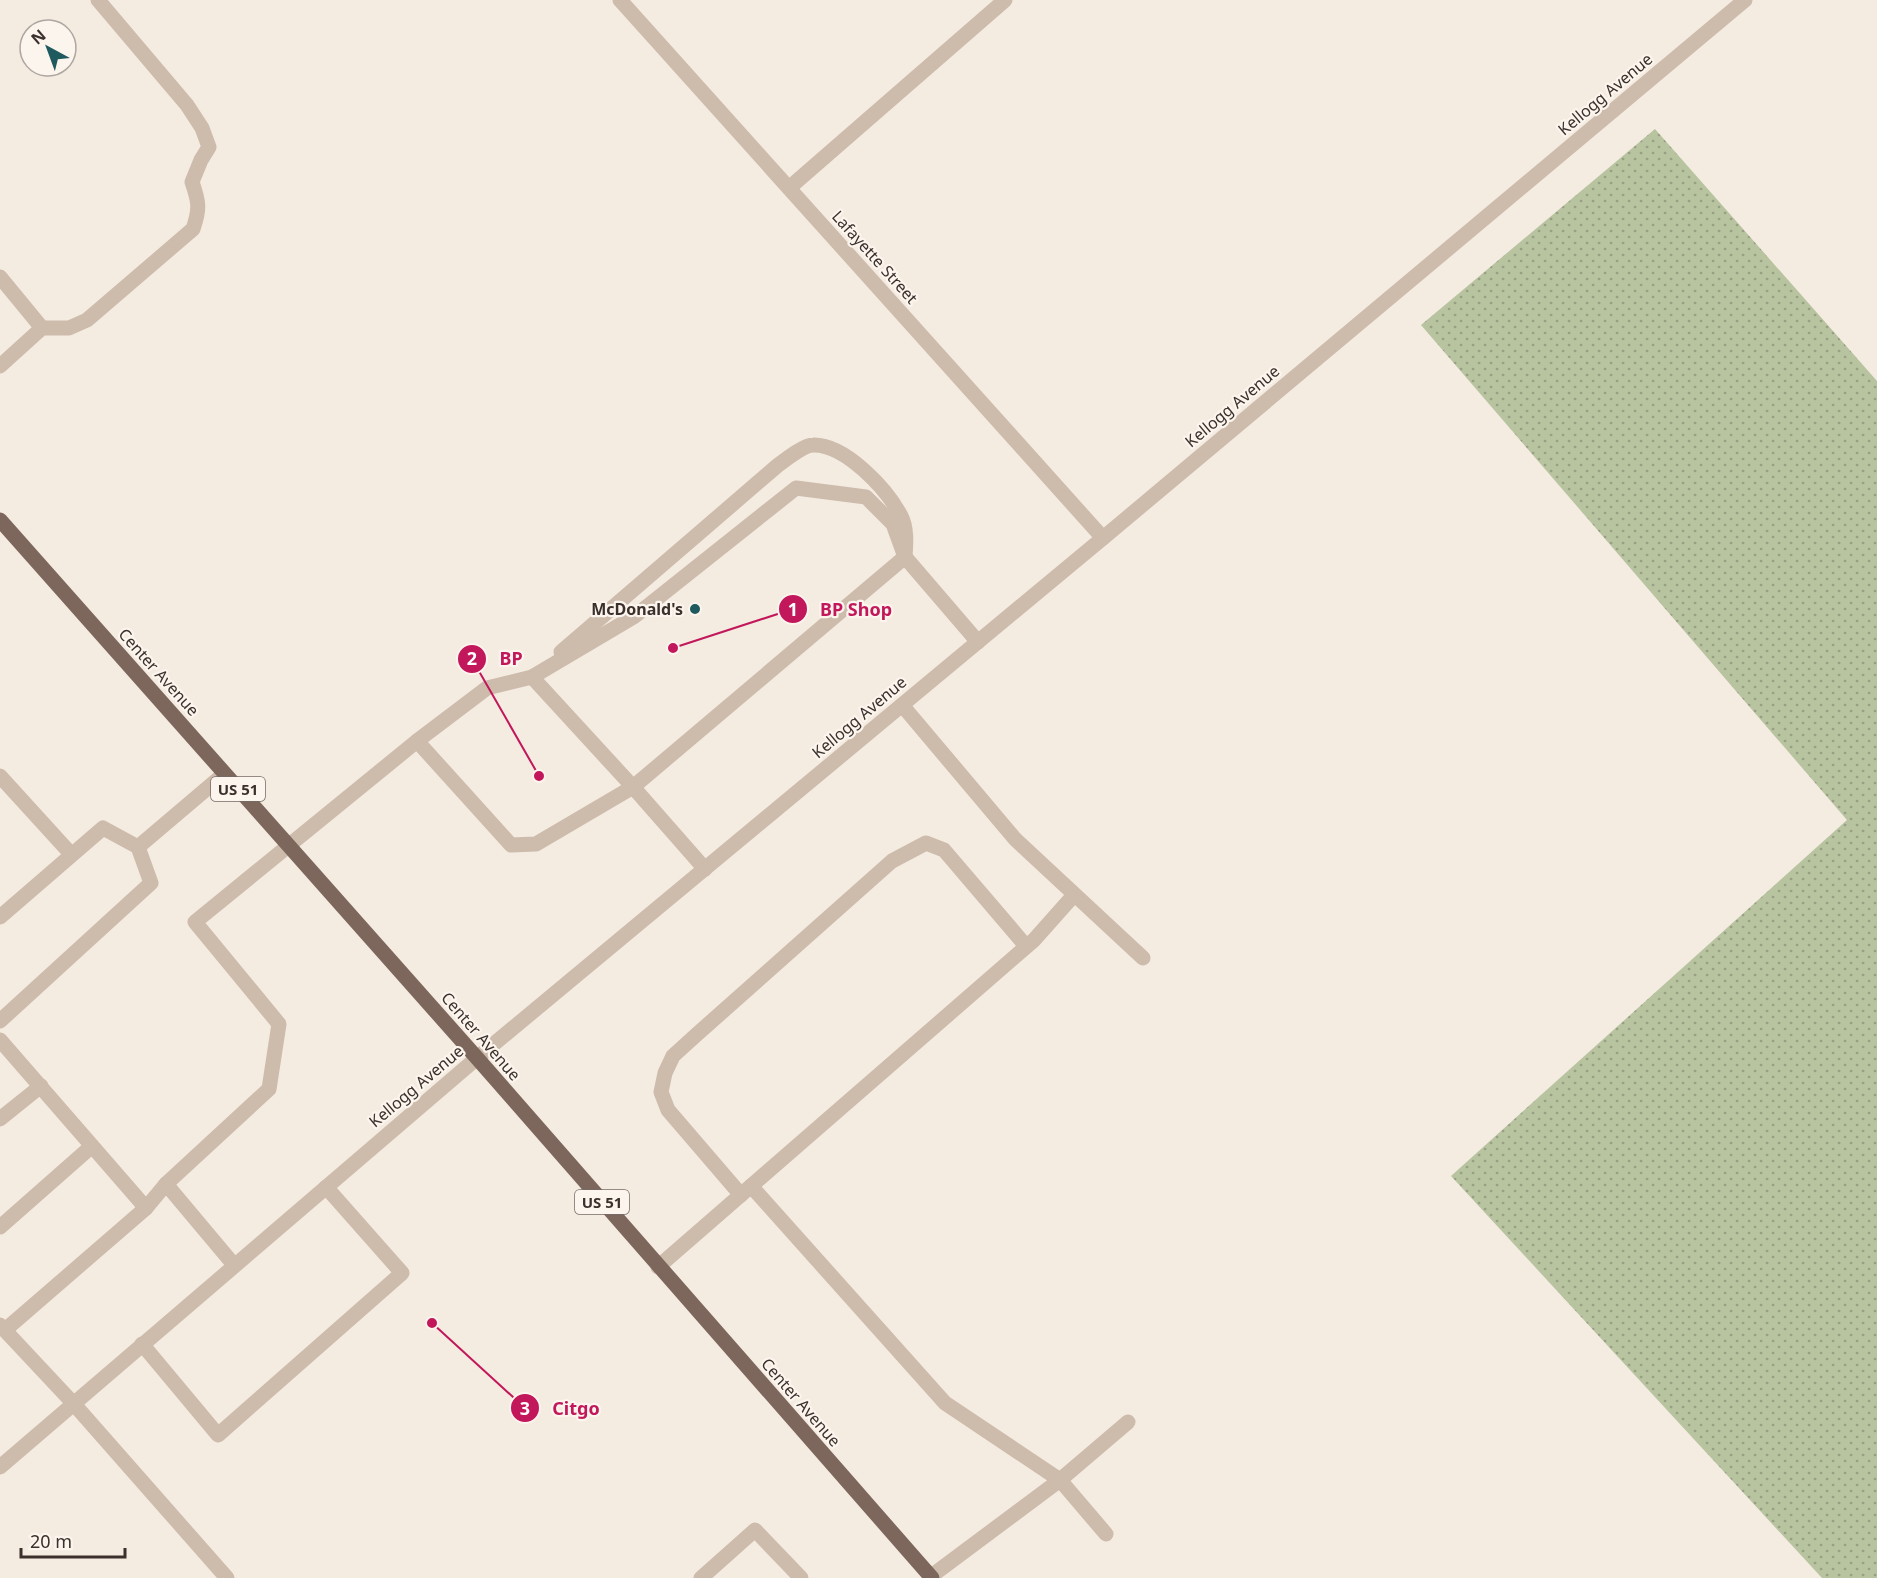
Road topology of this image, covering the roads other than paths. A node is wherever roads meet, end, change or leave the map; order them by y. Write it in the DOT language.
graph roads {
  1 [pos="98,0"];
  2 [pos="620,0"];
  3 [pos="1005,0"];
  4 [pos="1745,0"];
  5 [pos="789,188"];
  6 [pos="0,277"];
  7 [pos="42,328"];
  8 [pos="0,366"];
  9 [pos="0,520"];
  10 [pos="1103,538"];
  11 [pos="905,557"];
  12 [pos="978,642"];
  13 [pos="532,677"];
  14 [pos="902,705"];
  15 [pos="417,741"];
  16 [pos="224,774"];
  17 [pos="0,776"];
  18 [pos="633,787"];
  19 [pos="288,846"];
  20 [pos="138,847"];
  21 [pos="71,854"];
  22 [pos="705,869"];
  23 [pos="1074,895"];
  24 [pos="0,917"];
  25 [pos="1026,946"];
  26 [pos="1143,958"];
  27 [pos="0,1021"];
  28 [pos="0,1040"];
  29 [pos="477,1058"];
  30 [pos="41,1086"];
  31 [pos="0,1119"];
  32 [pos="92,1146"];
  33 [pos="166,1184"];
  34 [pos="326,1187"];
  35 [pos="746,1191"];
  36 [pos="146,1208"];
  37 [pos="0,1227"];
  38 [pos="234,1265"];
  39 [pos="658,1267"];
  40 [pos="3,1327"];
  41 [pos="142,1344"];
  42 [pos="73,1403"];
  43 [pos="1128,1422"];
  44 [pos="0,1467"];
  45 [pos="1059,1480"];
  46 [pos="1106,1534"];
  47 [pos="226,1578"];
  48 [pos="701,1578"];
  49 [pos="801,1578"];
  50 [pos="930,1578"];
  1 -- 7 [label="street"];
  2 -- 5 [label="street, Lafayette Street"];
  3 -- 5 [label="street"];
  4 -- 10 [label="street, Kellogg Avenue"];
  5 -- 10 [label="street, Lafayette Street"];
  6 -- 7 [label="street"];
  7 -- 8 [label="street"];
  9 -- 16 [label="main road, Center Avenue / US 51"];
  10 -- 12 [label="street, Kellogg Avenue"];
  11 -- 12 [label="street"];
  11 -- 13 [label="street"];
  11 -- 13 [label="street"];
  11 -- 18 [label="street"];
  12 -- 14 [label="street, Kellogg Avenue"];
  13 -- 15 [label="street"];
  13 -- 18 [label="street"];
  14 -- 22 [label="street, Kellogg Avenue"];
  14 -- 23 [label="street"];
  15 -- 18 [label="street"];
  15 -- 19 [label="street"];
  16 -- 19 [label="main road, Center Avenue / US 51"];
  16 -- 20 [label="street"];
  17 -- 21 [label="street"];
  18 -- 22 [label="street"];
  19 -- 29 [label="main road, Center Avenue / US 51"];
  19 -- 33 [label="street"];
  20 -- 21 [label="street"];
  20 -- 27 [label="street"];
  21 -- 24 [label="street"];
  22 -- 29 [label="street, Kellogg Avenue"];
  23 -- 25 [label="street"];
  23 -- 26 [label="street"];
  25 -- 35 [label="street"];
  25 -- 35 [label="street"];
  28 -- 30 [label="street"];
  29 -- 34 [label="street, Kellogg Avenue"];
  29 -- 39 [label="main road, Center Avenue / US 51"];
  30 -- 31 [label="street"];
  30 -- 32 [label="street"];
  32 -- 36 [label="street"];
  32 -- 37 [label="street"];
  33 -- 36 [label="street"];
  33 -- 38 [label="street"];
  34 -- 38 [label="street, Kellogg Avenue"];
  34 -- 41 [label="street"];
  35 -- 39 [label="street"];
  35 -- 45 [label="street"];
  36 -- 40 [label="street"];
  38 -- 41 [label="street, Kellogg Avenue"];
  39 -- 50 [label="main road, Center Avenue / US 51"];
  40 -- 42 [label="street"];
  41 -- 42 [label="street, Kellogg Avenue"];
  42 -- 44 [label="street, Kellogg Avenue"];
  42 -- 47 [label="street"];
  43 -- 45 [label="street"];
  45 -- 46 [label="street"];
  45 -- 50 [label="street"];
  48 -- 49 [label="street"];
}
